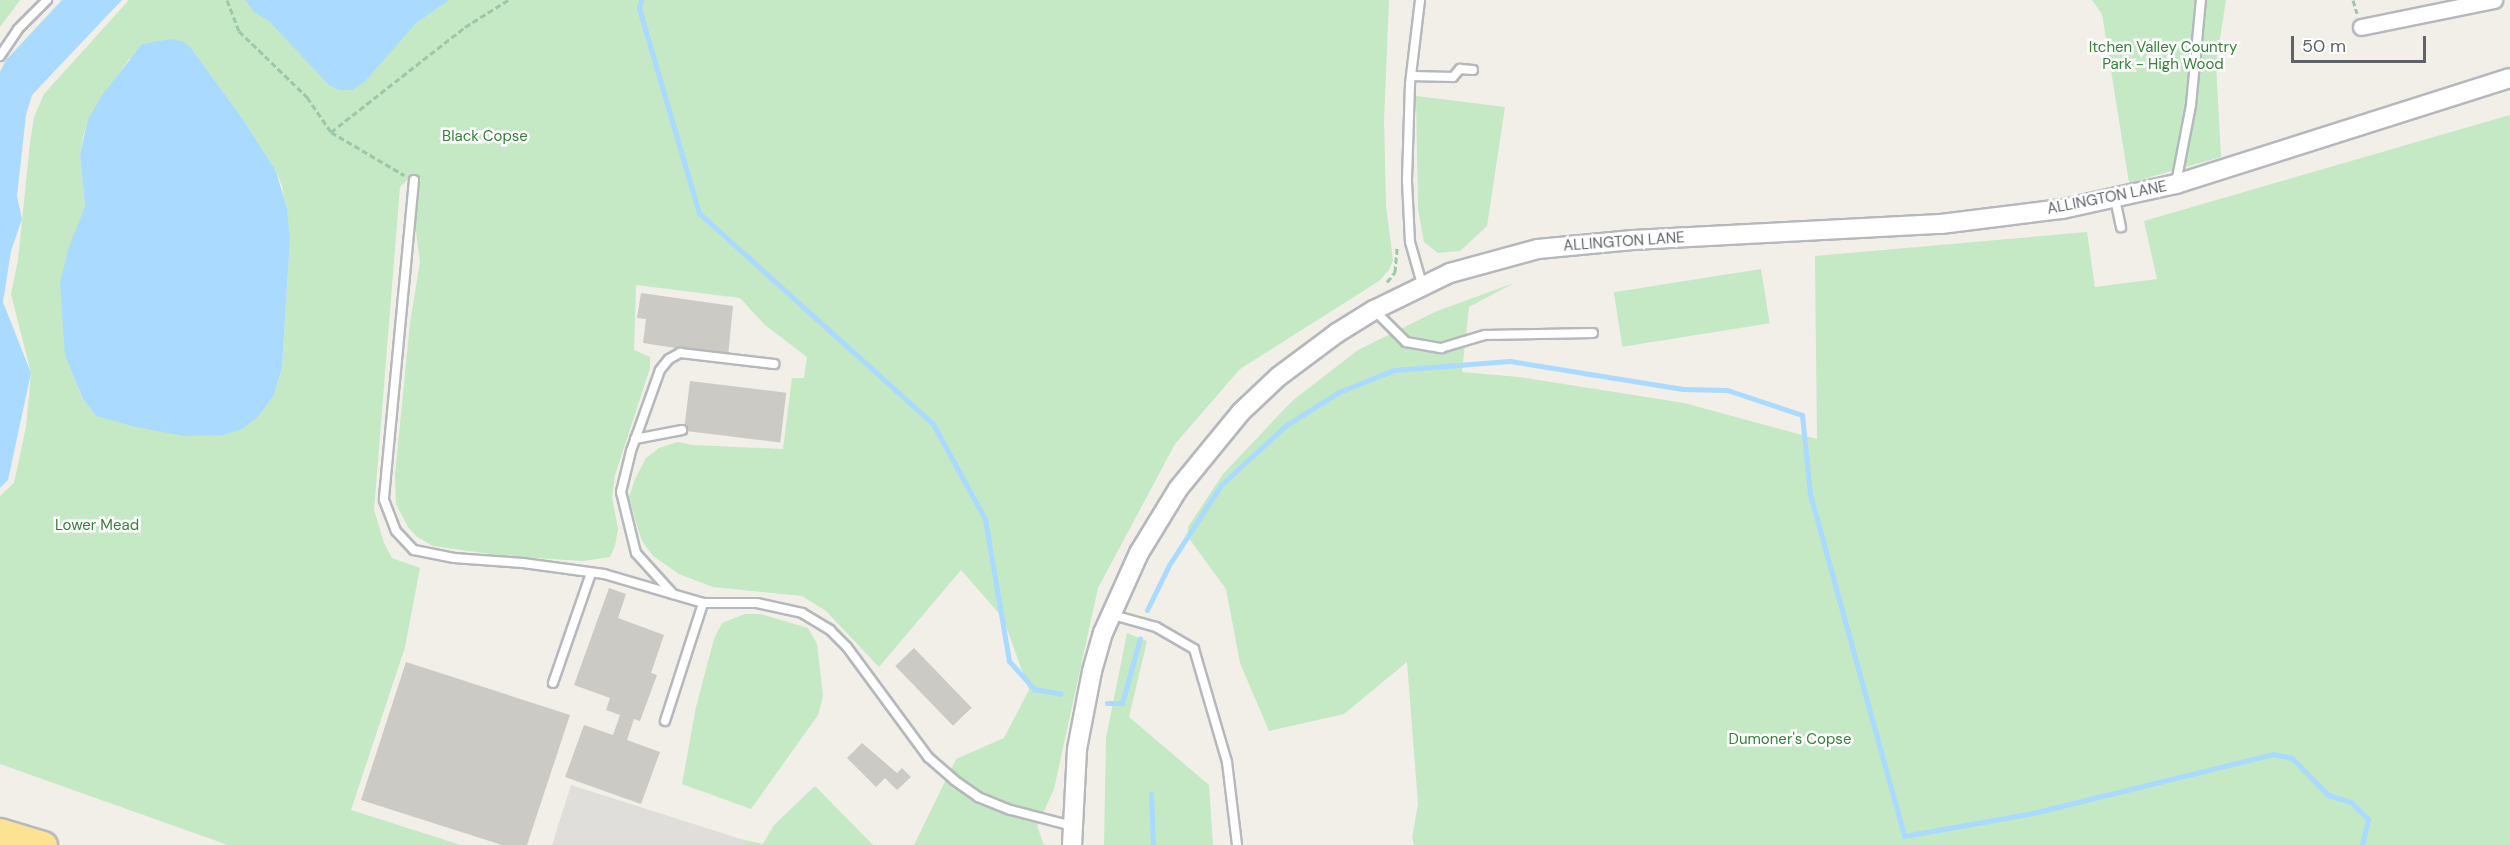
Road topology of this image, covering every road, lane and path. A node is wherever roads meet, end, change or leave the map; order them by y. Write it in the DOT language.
graph roads {
  1 [pos="47,0"];
  2 [pos="226,0"];
  3 [pos="508,0"];
  4 [pos="1420,0"];
  5 [pos="2201,0"];
  6 [pos="2494,0"];
  7 [pos="2361,27"];
  8 [pos="0,56"];
  9 [pos="1473,70"];
  10 [pos="1411,75"];
  11 [pos="2510,78"];
  12 [pos="331,132"];
  13 [pos="414,180"];
  14 [pos="2176,184"];
  15 [pos="2114,198"];
  16 [pos="2121,226"];
  17 [pos="1422,284"];
  18 [pos="1374,310"];
  19 [pos="1593,333"];
  20 [pos="774,364"];
  21 [pos="682,430"];
  22 [pos="635,439"];
  23 [pos="591,573"];
  24 [pos="674,596"];
  25 [pos="703,603"];
  26 [pos="1111,614"];
  27 [pos="553,683"];
  28 [pos="665,721"];
  29 [pos="1072,826"];
  30 [pos="0,832"];
  31 [pos="43,845"];
  32 [pos="1072,845"];
  33 [pos="1237,845"];
  1 -- 8 [label="lane"];
  2 -- 12 [label="path"];
  3 -- 12 [label="path"];
  4 -- 10 [label="lane"];
  5 -- 14 [label="lane"];
  6 -- 7 [label="street"];
  9 -- 10 [label="lane"];
  10 -- 17 [label="lane"];
  11 -- 14 [label="street, ALLINGTON LANE"];
  12 -- 13 [label="path"];
  13 -- 23 [label="lane"];
  14 -- 15 [label="street, ALLINGTON LANE"];
  15 -- 16 [label="lane"];
  15 -- 17 [label="street, ALLINGTON LANE"];
  17 -- 18 [label="street, ALLINGTON LANE"];
  18 -- 19 [label="lane"];
  18 -- 26 [label="street, ALLINGTON LANE"];
  20 -- 22 [label="lane"];
  21 -- 22 [label="lane"];
  22 -- 24 [label="lane"];
  23 -- 24 [label="lane"];
  23 -- 27 [label="lane"];
  24 -- 25 [label="lane"];
  25 -- 28 [label="lane"];
  25 -- 29 [label="lane"];
  26 -- 29 [label="street, ALLINGTON LANE"];
  26 -- 33 [label="lane"];
  29 -- 32 [label="street, ALLINGTON LANE"];
  30 -- 31 [label="highway"];
}
